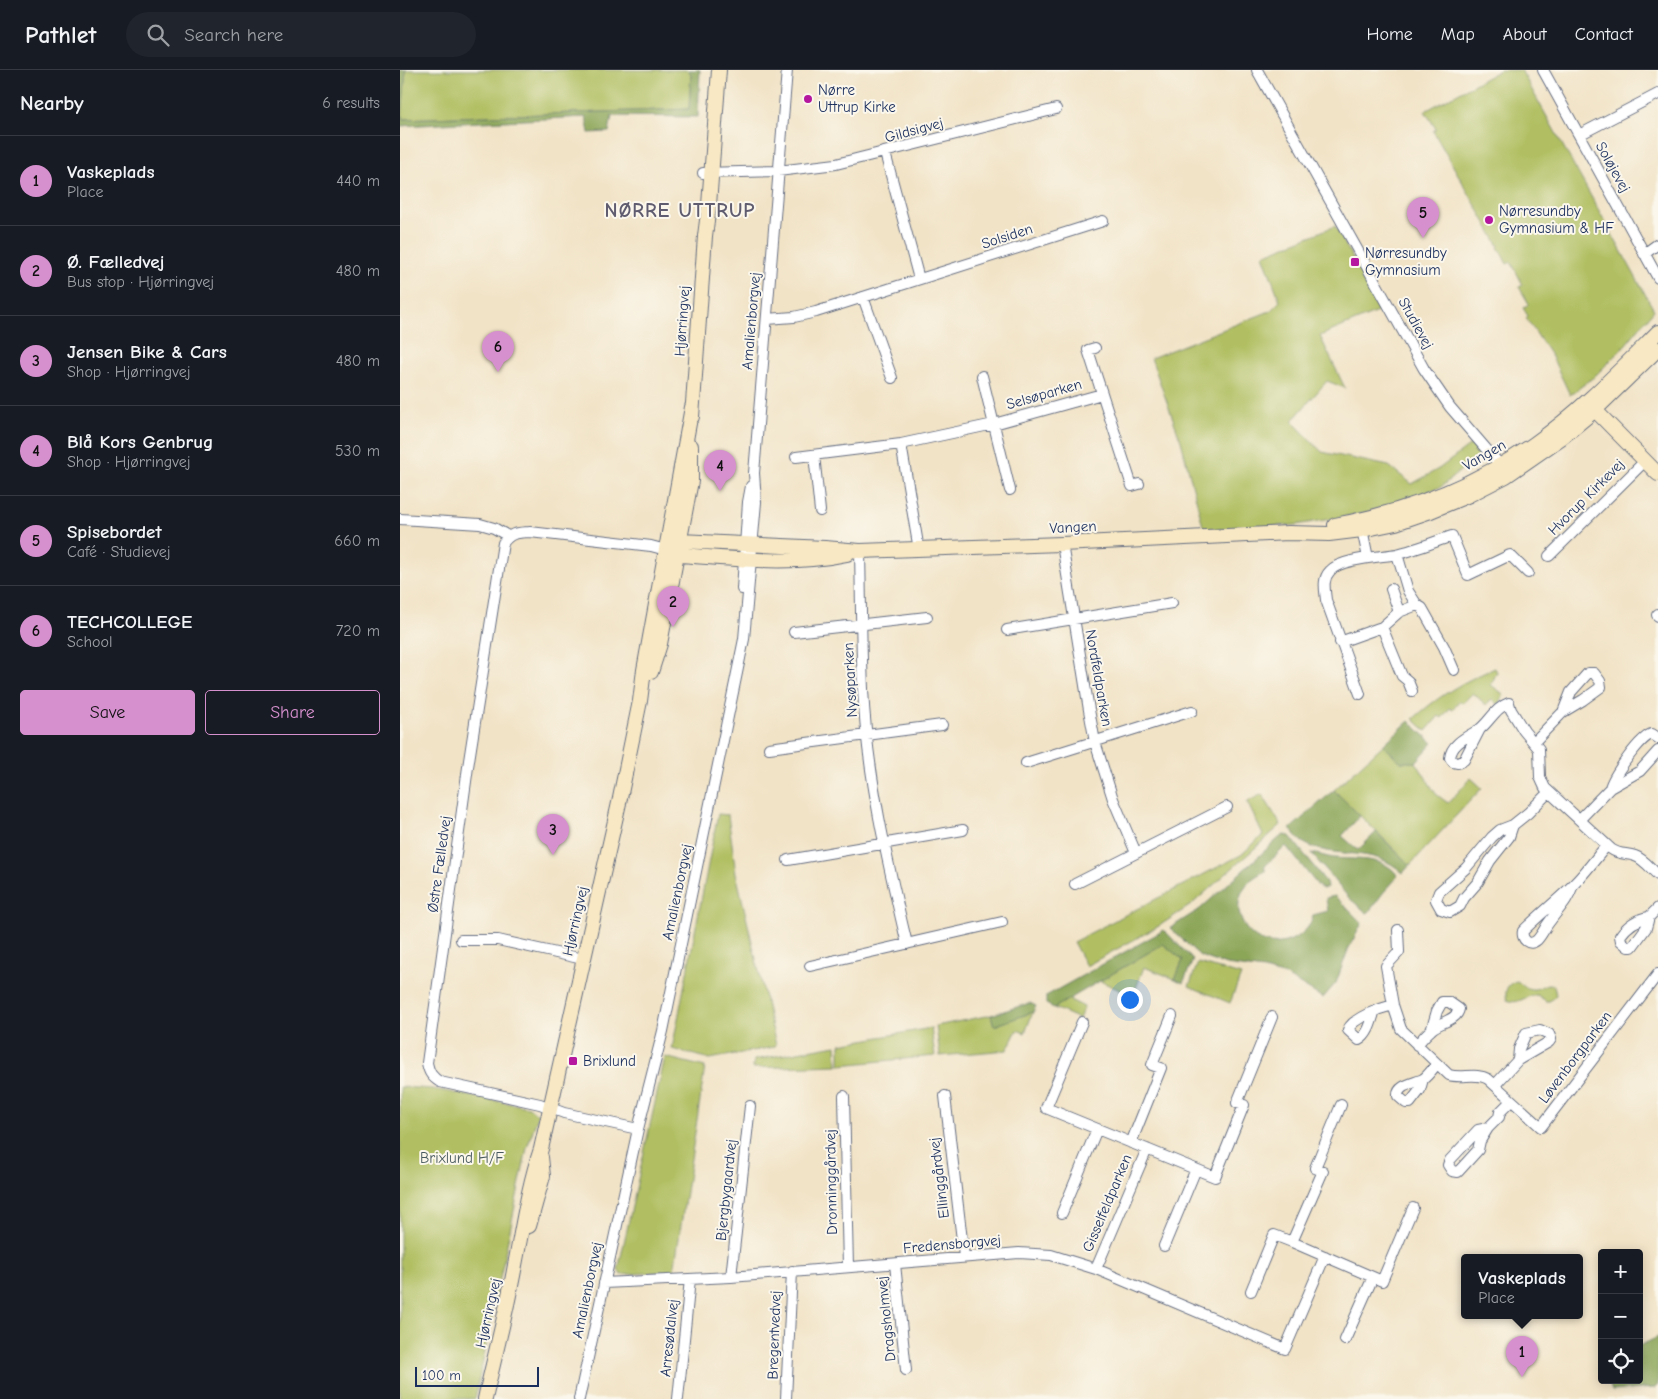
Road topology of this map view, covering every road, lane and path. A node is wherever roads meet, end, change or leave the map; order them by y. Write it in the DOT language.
graph roads {
  1 [pos="711,70"];
  2 [pos="720,70"];
  3 [pos="786,70"];
  4 [pos="1257,70"];
  5 [pos="1543,70"];
  6 [pos="1658,94"];
  7 [pos="1056,109"];
  8 [pos="1579,135"];
  9 [pos="885,153"];
  10 [pos="778,171"];
  11 [pos="708,173"];
  12 [pos="1103,221"];
  13 [pos="1658,244"];
  14 [pos="1644,254"];
  15 [pos="1658,278"];
  16 [pos="919,279"];
  17 [pos="864,297"];
  18 [pos="767,319"];
  19 [pos="1658,332"];
  20 [pos="1095,348"];
  21 [pos="1658,349"];
  22 [pos="982,376"];
  23 [pos="892,378"];
  24 [pos="1102,394"];
  25 [pos="1591,406"];
  26 [pos="994,424"];
  27 [pos="901,444"];
  28 [pos="814,455"];
  29 [pos="796,457"];
  30 [pos="1645,461"];
  31 [pos="1503,471"];
  32 [pos="1658,474"];
  33 [pos="1139,484"];
  34 [pos="1010,490"];
  35 [pos="820,511"];
  36 [pos="400,519"];
  37 [pos="1361,525"];
  38 [pos="508,536"];
  39 [pos="1062,544"];
  40 [pos="673,547"];
  41 [pos="919,550"];
  42 [pos="860,551"];
  43 [pos="748,552"];
  44 [pos="1397,554"];
  45 [pos="1549,556"];
  46 [pos="1368,558"];
  47 [pos="1528,573"];
  48 [pos="1392,589"];
  49 [pos="1172,603"];
  50 [pos="1418,605"];
  51 [pos="1399,612"];
  52 [pos="927,617"];
  53 [pos="1074,620"];
  54 [pos="862,624"];
  55 [pos="1382,628"];
  56 [pos="1007,630"];
  57 [pos="794,632"];
  58 [pos="1340,642"];
  59 [pos="1454,670"];
  60 [pos="1412,692"];
  61 [pos="1360,694"];
  62 [pos="1192,711"];
  63 [pos="1563,712"];
  64 [pos="942,725"];
  65 [pos="1480,729"];
  66 [pos="868,735"];
  67 [pos="1658,738"];
  68 [pos="1095,742"];
  69 [pos="1534,742"];
  70 [pos="769,748"];
  71 [pos="1658,752"];
  72 [pos="1026,763"];
  73 [pos="1610,788"];
  74 [pos="1549,792"];
  75 [pos="1227,807"];
  76 [pos="1580,819"];
  77 [pos="1513,825"];
  78 [pos="963,830"];
  79 [pos="884,844"];
  80 [pos="1607,845"];
  81 [pos="1136,853"];
  82 [pos="788,860"];
  83 [pos="1656,869"];
  84 [pos="1075,884"];
  85 [pos="1573,885"];
  86 [pos="1658,908"];
  87 [pos="1649,917"];
  88 [pos="1002,922"];
  89 [pos="1398,930"];
  90 [pos="461,940"];
  91 [pos="907,944"];
  92 [pos="583,958"];
  93 [pos="810,966"];
  94 [pos="1658,974"];
  95 [pos="1393,1005"];
  96 [pos="1374,1013"];
  97 [pos="1172,1016"];
  98 [pos="1272,1017"];
  99 [pos="1082,1022"];
  100 [pos="1432,1028"];
  101 [pos="1417,1045"];
  102 [pos="1518,1060"];
  103 [pos="1437,1064"];
  104 [pos="1423,1079"];
  105 [pos="1495,1085"];
  106 [pos="844,1096"];
  107 [pos="945,1096"];
  108 [pos="1510,1100"];
  109 [pos="1341,1105"];
  110 [pos="750,1106"];
  111 [pos="550,1108"];
  112 [pos="1488,1128"];
  113 [pos="638,1129"];
  114 [pos="1097,1129"];
  115 [pos="1131,1143"];
  116 [pos="1146,1149"];
  117 [pos="1196,1169"];
  118 [pos="1413,1208"];
  119 [pos="1062,1213"];
  120 [pos="1292,1242"];
  121 [pos="1164,1246"];
  122 [pos="1325,1256"];
  123 [pos="964,1257"];
  124 [pos="895,1264"];
  125 [pos="848,1267"];
  126 [pos="1096,1269"];
  127 [pos="792,1271"];
  128 [pos="731,1277"];
  129 [pos="1373,1277"];
  130 [pos="690,1279"];
  131 [pos="604,1283"];
  132 [pos="1251,1291"];
  133 [pos="1346,1340"];
  134 [pos="906,1370"];
  135 [pos="485,1399"];
  136 [pos="579,1399"];
  137 [pos="678,1399"];
  138 [pos="786,1399"];
  1 -- 11 [label="main road, Hjørringvej"];
  2 -- 11 [label="main road, Hjørringvej"];
  3 -- 10 [label="street, Amalienborgvej"];
  4 -- 31 [label="street, Studievej"];
  5 -- 8 [label="street, Soløjevej"];
  6 -- 8 [label="street"];
  7 -- 9 [label="street, Gildsigvej"];
  8 -- 14 [label="street, Soløjevej"];
  9 -- 10 [label="street, Gildsigvej"];
  9 -- 16 [label="street"];
  10 -- 11 [label="street"];
  10 -- 18 [label="street, Amalienborgvej"];
  11 -- 40 [label="main road, Hjørringvej"];
  12 -- 16 [label="street, Solsiden"];
  13 -- 14 [label="street"];
  14 -- 15 [label="street, Soløjevej"];
  16 -- 17 [label="street, Solsiden"];
  17 -- 18 [label="street, Solsiden"];
  17 -- 23 [label="street"];
  18 -- 43 [label="street, Amalienborgvej"];
  19 -- 25 [label="main road, Vangen"];
  20 -- 24 [label="street, Selsøparken"];
  21 -- 25 [label="main road, Vangen"];
  22 -- 26 [label="street, Selsøparken"];
  24 -- 26 [label="street, Selsøparken"];
  24 -- 33 [label="street, Selsøparken"];
  25 -- 30 [label="main road, Hvorup Kirkevej"];
  25 -- 31 [label="main road, Vangen"];
  26 -- 27 [label="street, Selsøparken"];
  26 -- 34 [label="street, Selsøparken"];
  27 -- 28 [label="street, Selsøparken"];
  27 -- 41 [label="street"];
  28 -- 29 [label="street, Selsøparken"];
  28 -- 35 [label="street"];
  30 -- 32 [label="main road, Hvorup Kirkevej"];
  30 -- 45 [label="street, Hvorup Kirkevej"];
  31 -- 37 [label="main road, Vangen"];
  36 -- 38 [label="street"];
  37 -- 39 [label="main road, Vangen"];
  37 -- 46 [label="street"];
  38 -- 40 [label="street"];
  38 -- 111 [label="street, Østre Fælledvej"];
  39 -- 41 [label="main road, Vangen"];
  39 -- 53 [label="street, Nordfeldparken"];
  40 -- 43 [label="main road, Vangen"];
  40 -- 92 [label="main road, Hjørringvej"];
  41 -- 42 [label="main road, Vangen"];
  42 -- 43 [label="main road, Vangen"];
  42 -- 54 [label="street, Nysøparken"];
  43 -- 113 [label="street, Amalienborgvej"];
  44 -- 46 [label="street"];
  44 -- 47 [label="street"];
  44 -- 50 [label="street"];
  46 -- 58 [label="street"];
  48 -- 51 [label="street"];
  49 -- 53 [label="street, Nordfeldparken"];
  50 -- 51 [label="street"];
  50 -- 59 [label="street"];
  51 -- 55 [label="street"];
  52 -- 54 [label="street, Nysøparken"];
  53 -- 56 [label="street, Nordfeldparken"];
  53 -- 68 [label="street, Nordfeldparken"];
  54 -- 57 [label="street, Nysøparken"];
  54 -- 66 [label="street, Nysøparken"];
  55 -- 58 [label="street"];
  55 -- 60 [label="street"];
  58 -- 61 [label="street"];
  62 -- 68 [label="street, Nordfeldparken"];
  63 -- 69 [label="street"];
  64 -- 66 [label="street, Nysøparken"];
  65 -- 69 [label="street"];
  66 -- 70 [label="street, Nysøparken"];
  66 -- 79 [label="street, Nysøparken"];
  67 -- 73 [label="street"];
  68 -- 72 [label="street, Nordfeldparken"];
  68 -- 81 [label="street, Nordfeldparken"];
  69 -- 74 [label="street"];
  71 -- 73 [label="street"];
  73 -- 76 [label="street"];
  74 -- 76 [label="street"];
  74 -- 77 [label="street"];
  75 -- 81 [label="street"];
  76 -- 80 [label="street"];
  77 -- 77 [label="street"];
  78 -- 79 [label="street"];
  79 -- 82 [label="street"];
  79 -- 91 [label="street, Nysøparken"];
  80 -- 83 [label="street"];
  80 -- 85 [label="street"];
  81 -- 84 [label="street"];
  85 -- 85 [label="street"];
  86 -- 87 [label="street"];
  88 -- 91 [label="street"];
  89 -- 95 [label="street, Løvenborgparken"];
  90 -- 92 [label="street"];
  91 -- 93 [label="street"];
  92 -- 111 [label="main road, Hjørringvej"];
  94 -- 108 [label="street, Løvenborgparken"];
  95 -- 96 [label="street"];
  95 -- 101 [label="street, Løvenborgparken"];
  97 -- 115 [label="street, Gisselfeldparken"];
  98 -- 117 [label="street, Gisselfeldparken"];
  99 -- 114 [label="street, Gisselfeldparken"];
  100 -- 101 [label="street"];
  101 -- 103 [label="street, Løvenborgparken"];
  102 -- 105 [label="street"];
  103 -- 104 [label="street"];
  103 -- 105 [label="street, Løvenborgparken"];
  105 -- 108 [label="street, Løvenborgparken"];
  106 -- 125 [label="street, Dronninggårdvej"];
  107 -- 123 [label="street, Ellinggårdvej"];
  108 -- 112 [label="street"];
  109 -- 120 [label="street"];
  110 -- 128 [label="street, Bjergbygaardvej"];
  111 -- 113 [label="street"];
  111 -- 135 [label="main road, Hjørringvej"];
  113 -- 131 [label="street, Amalienborgvej"];
  114 -- 115 [label="street, Gisselfeldparken"];
  114 -- 119 [label="street"];
  115 -- 116 [label="street, Gisselfeldparken"];
  116 -- 117 [label="street, Gisselfeldparken"];
  116 -- 126 [label="street, Gisselfeldparken"];
  117 -- 121 [label="street"];
  118 -- 129 [label="street"];
  120 -- 122 [label="street"];
  120 -- 132 [label="street"];
  122 -- 126 [label="street, Fredensborgvej"];
  122 -- 129 [label="street"];
  123 -- 124 [label="street, Fredensborgvej"];
  123 -- 126 [label="street, Fredensborgvej"];
  124 -- 125 [label="street, Fredensborgvej"];
  124 -- 134 [label="street, Dragsholmvej"];
  125 -- 127 [label="street, Fredensborgvej"];
  127 -- 128 [label="street, Fredensborgvej"];
  127 -- 138 [label="street, Bregentvedvej"];
  128 -- 130 [label="street, Fredensborgvej"];
  129 -- 133 [label="street"];
  130 -- 131 [label="street, Fredensborgvej"];
  130 -- 137 [label="street, Arresødalvej"];
  131 -- 136 [label="street, Amalienborgvej"];
}
